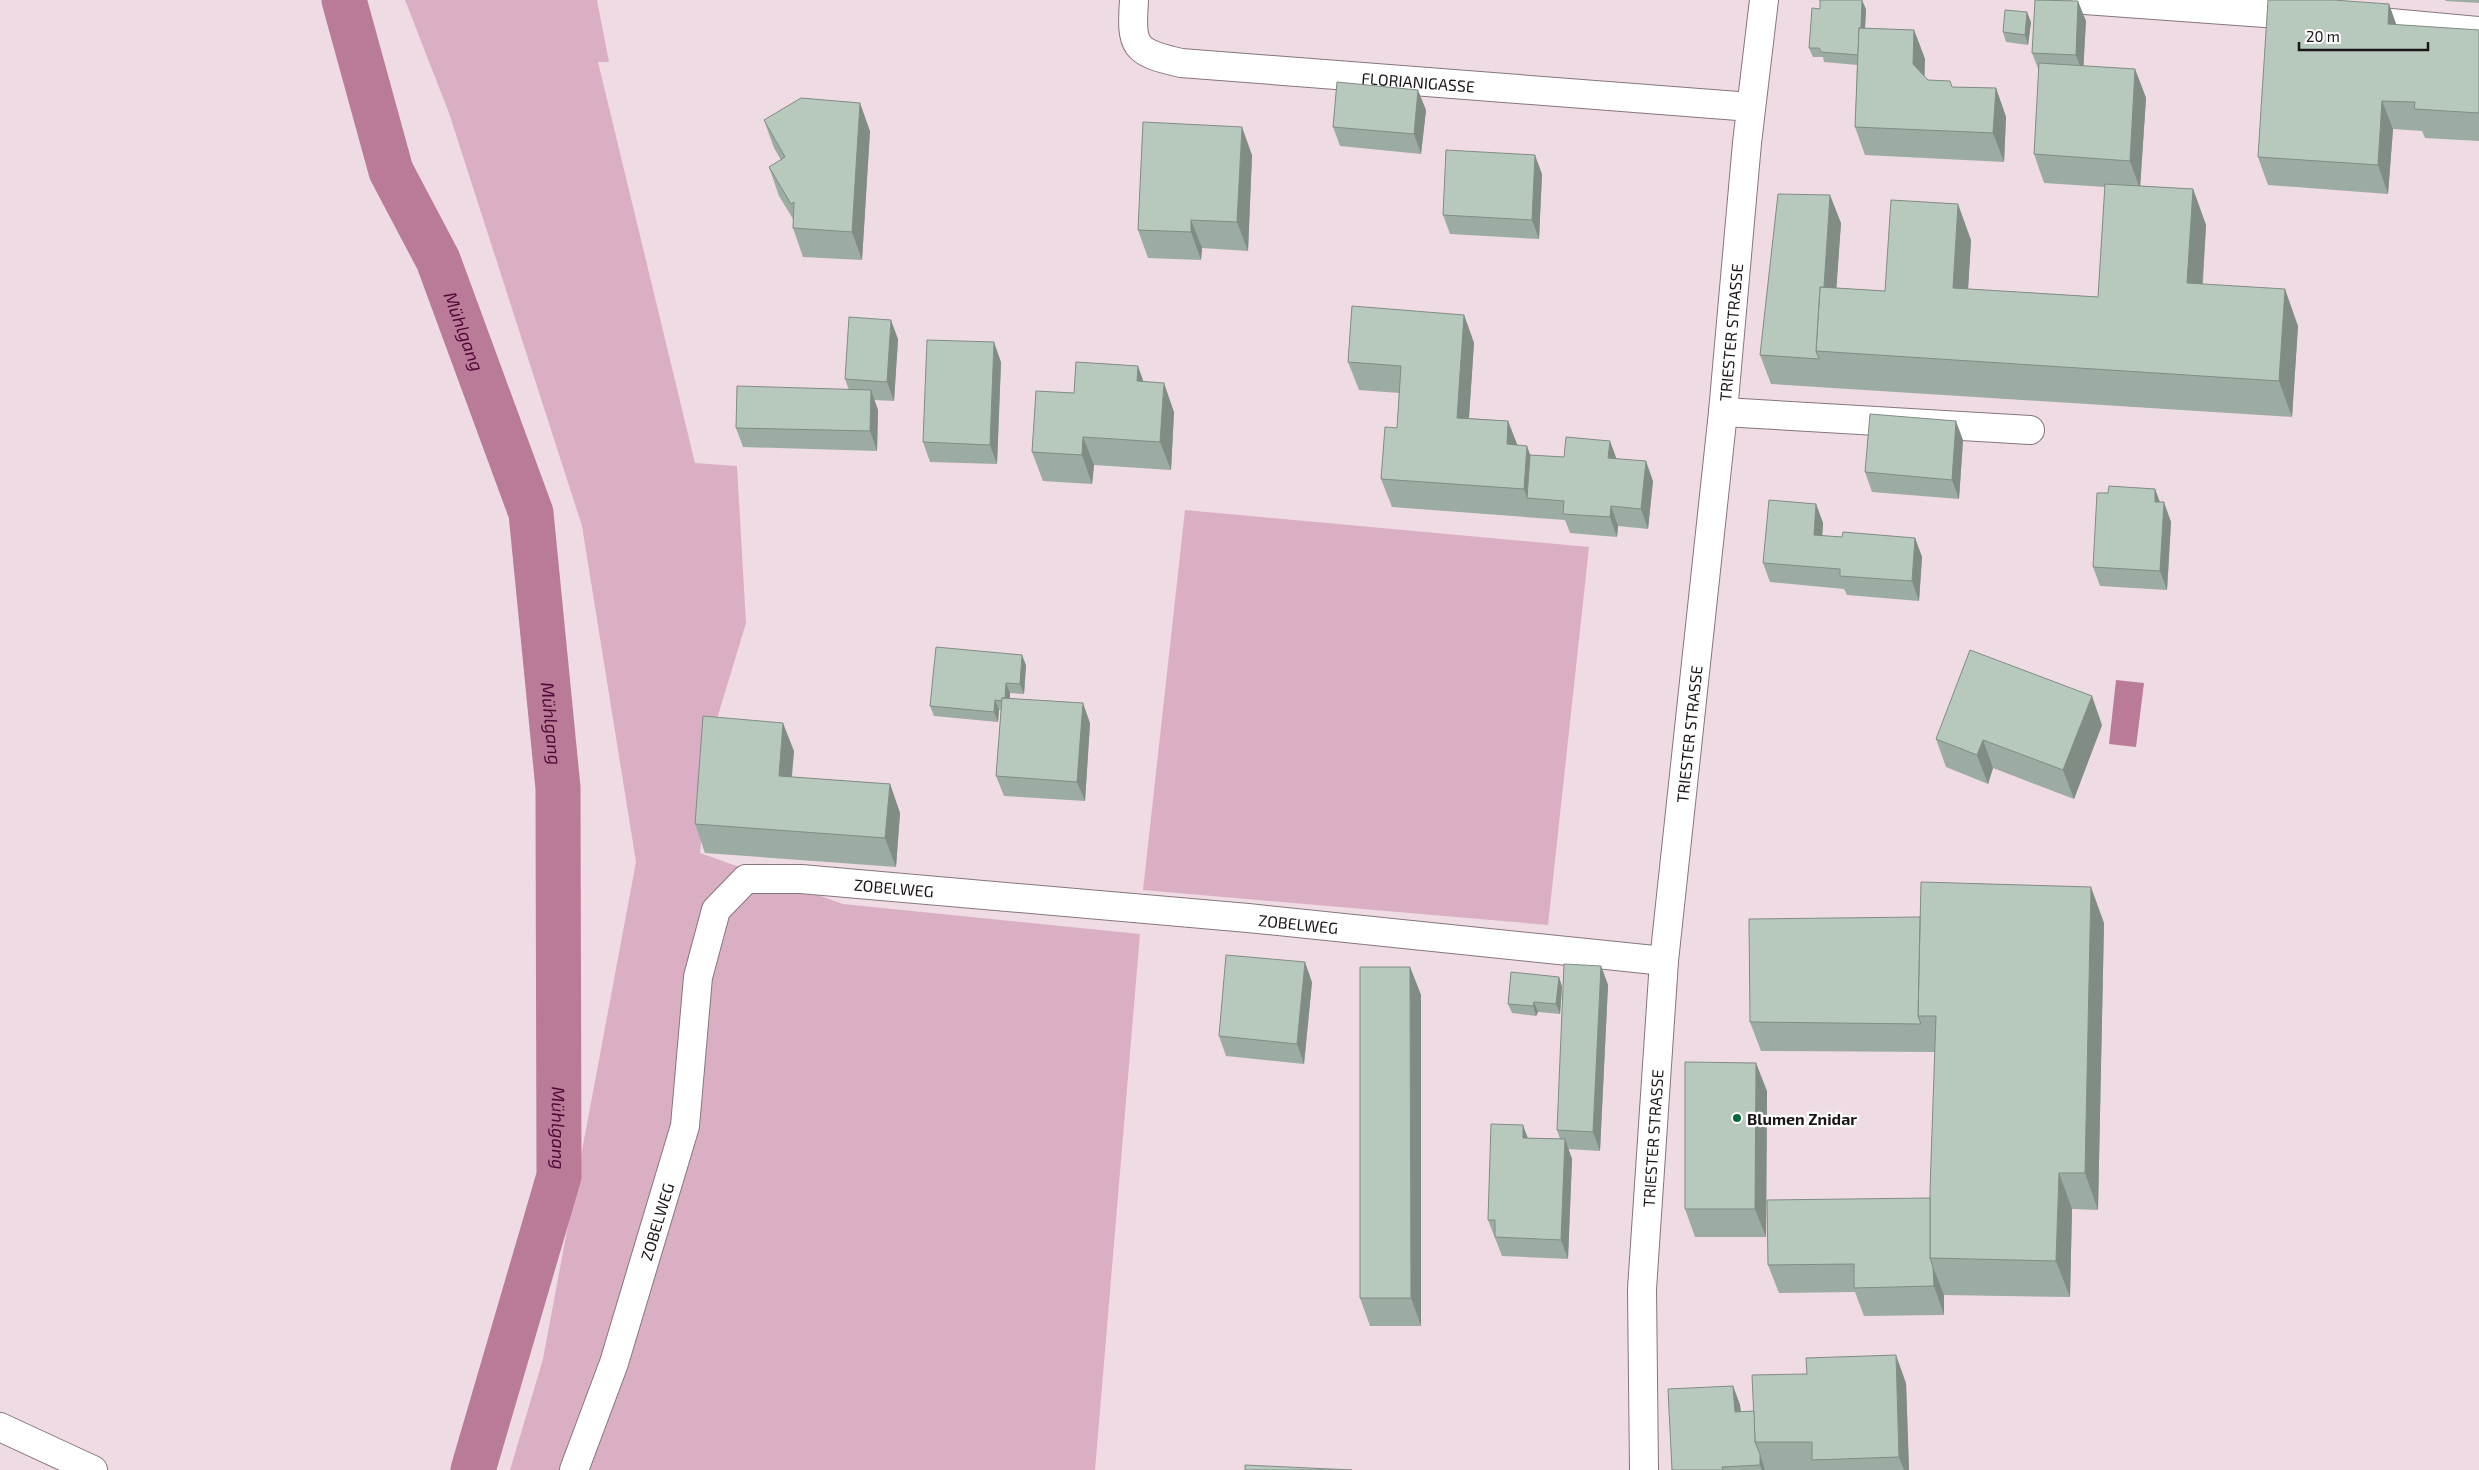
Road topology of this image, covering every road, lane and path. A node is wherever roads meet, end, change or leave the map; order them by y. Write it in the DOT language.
graph roads {
  1 [pos="1134,0"];
  2 [pos="1764,0"];
  3 [pos="2085,0"];
  4 [pos="2370,11"];
  5 [pos="2479,31"];
  6 [pos="1751,108"];
  7 [pos="1723,412"];
  8 [pos="2030,430"];
  9 [pos="1664,961"];
  10 [pos="0,1427"];
  11 [pos="93,1470"];
  12 [pos="574,1470"];
  13 [pos="1644,1470"];
  1 -- 6 [label="main road, FLORIANIGASSE"];
  2 -- 6 [label="main road, TRIESTER STRASSE"];
  3 -- 4 [label="main road"];
  4 -- 5 [label="main road"];
  6 -- 7 [label="main road, TRIESTER STRASSE"];
  7 -- 8 [label="main road"];
  7 -- 9 [label="main road, TRIESTER STRASSE"];
  9 -- 12 [label="main road, ZOBELWEG"];
  9 -- 13 [label="main road, TRIESTER STRASSE"];
  10 -- 11 [label="main road"];
}
